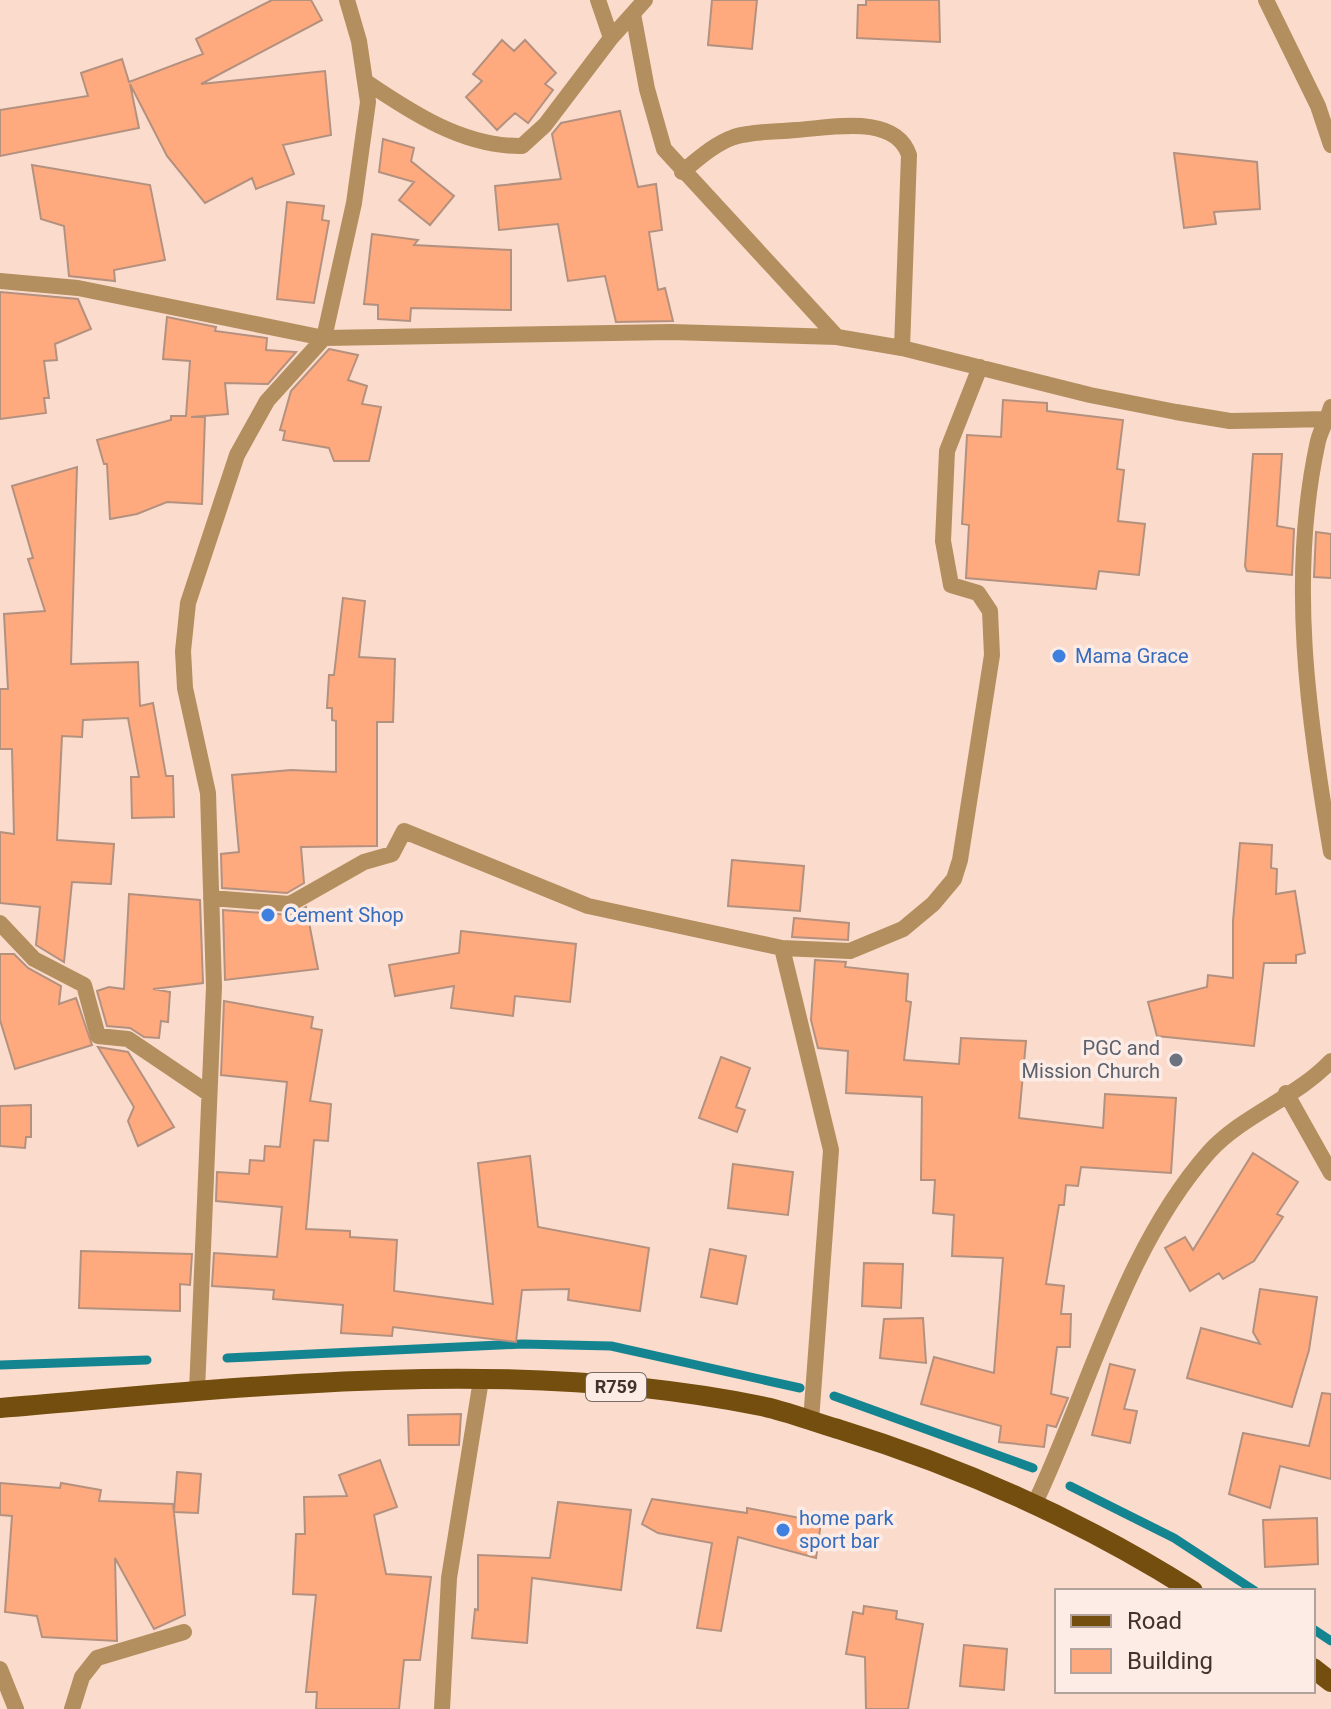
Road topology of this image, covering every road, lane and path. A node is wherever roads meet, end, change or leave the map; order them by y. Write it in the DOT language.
graph roads {
  1 [pos="347,0"];
  2 [pos="598,0"];
  3 [pos="645,0"];
  4 [pos="1266,0"];
  5 [pos="633,14"];
  6 [pos="611,38"];
  7 [pos="365,81"];
  8 [pos="1331,145"];
  9 [pos="682,172"];
  10 [pos="0,281"];
  11 [pos="837,337"];
  12 [pos="324,338"];
  13 [pos="902,348"];
  14 [pos="980,367"];
  15 [pos="1327,425"];
  16 [pos="1331,852"];
  17 [pos="211,898"];
  18 [pos="0,923"];
  19 [pos="782,948"];
  20 [pos="1331,1061"];
  21 [pos="208,1093"];
  22 [pos="1286,1093"];
  23 [pos="1331,1173"];
  24 [pos="481,1380"];
  25 [pos="197,1391"];
  26 [pos="0,1408"];
  27 [pos="811,1421"];
  28 [pos="1034,1505"];
  29 [pos="1189,1589"];
  30 [pos="184,1632"];
  31 [pos="0,1669"];
  32 [pos="1315,1670"];
  33 [pos="1331,1682"];
  34 [pos="16,1709"];
  35 [pos="72,1709"];
  36 [pos="442,1709"];
  1 -- 7 [label="street"];
  2 -- 6 [label="street"];
  3 -- 5 [label="street"];
  4 -- 8 [label="street"];
  5 -- 6 [label="street"];
  5 -- 9 [label="street"];
  6 -- 7 [label="street"];
  7 -- 12 [label="street"];
  9 -- 11 [label="street"];
  9 -- 13 [label="street"];
  10 -- 12 [label="street"];
  11 -- 12 [label="street"];
  11 -- 13 [label="street"];
  12 -- 17 [label="street"];
  13 -- 14 [label="street"];
  14 -- 15 [label="street"];
  14 -- 19 [label="street"];
  15 -- 16 [label="street"];
  17 -- 19 [label="street"];
  17 -- 21 [label="street"];
  18 -- 21 [label="street"];
  19 -- 27 [label="street"];
  20 -- 22 [label="street"];
  21 -- 25 [label="street"];
  22 -- 23 [label="street"];
  22 -- 28 [label="street"];
  24 -- 25 [label="main road, R759"];
  24 -- 27 [label="main road, R759"];
  24 -- 36 [label="street"];
  25 -- 26 [label="main road, R759"];
  27 -- 28 [label="main road, R759"];
  28 -- 29 [label="main road, R759"];
  30 -- 35 [label="street"];
  31 -- 34 [label="street"];
  32 -- 33 [label="main road"];
}
